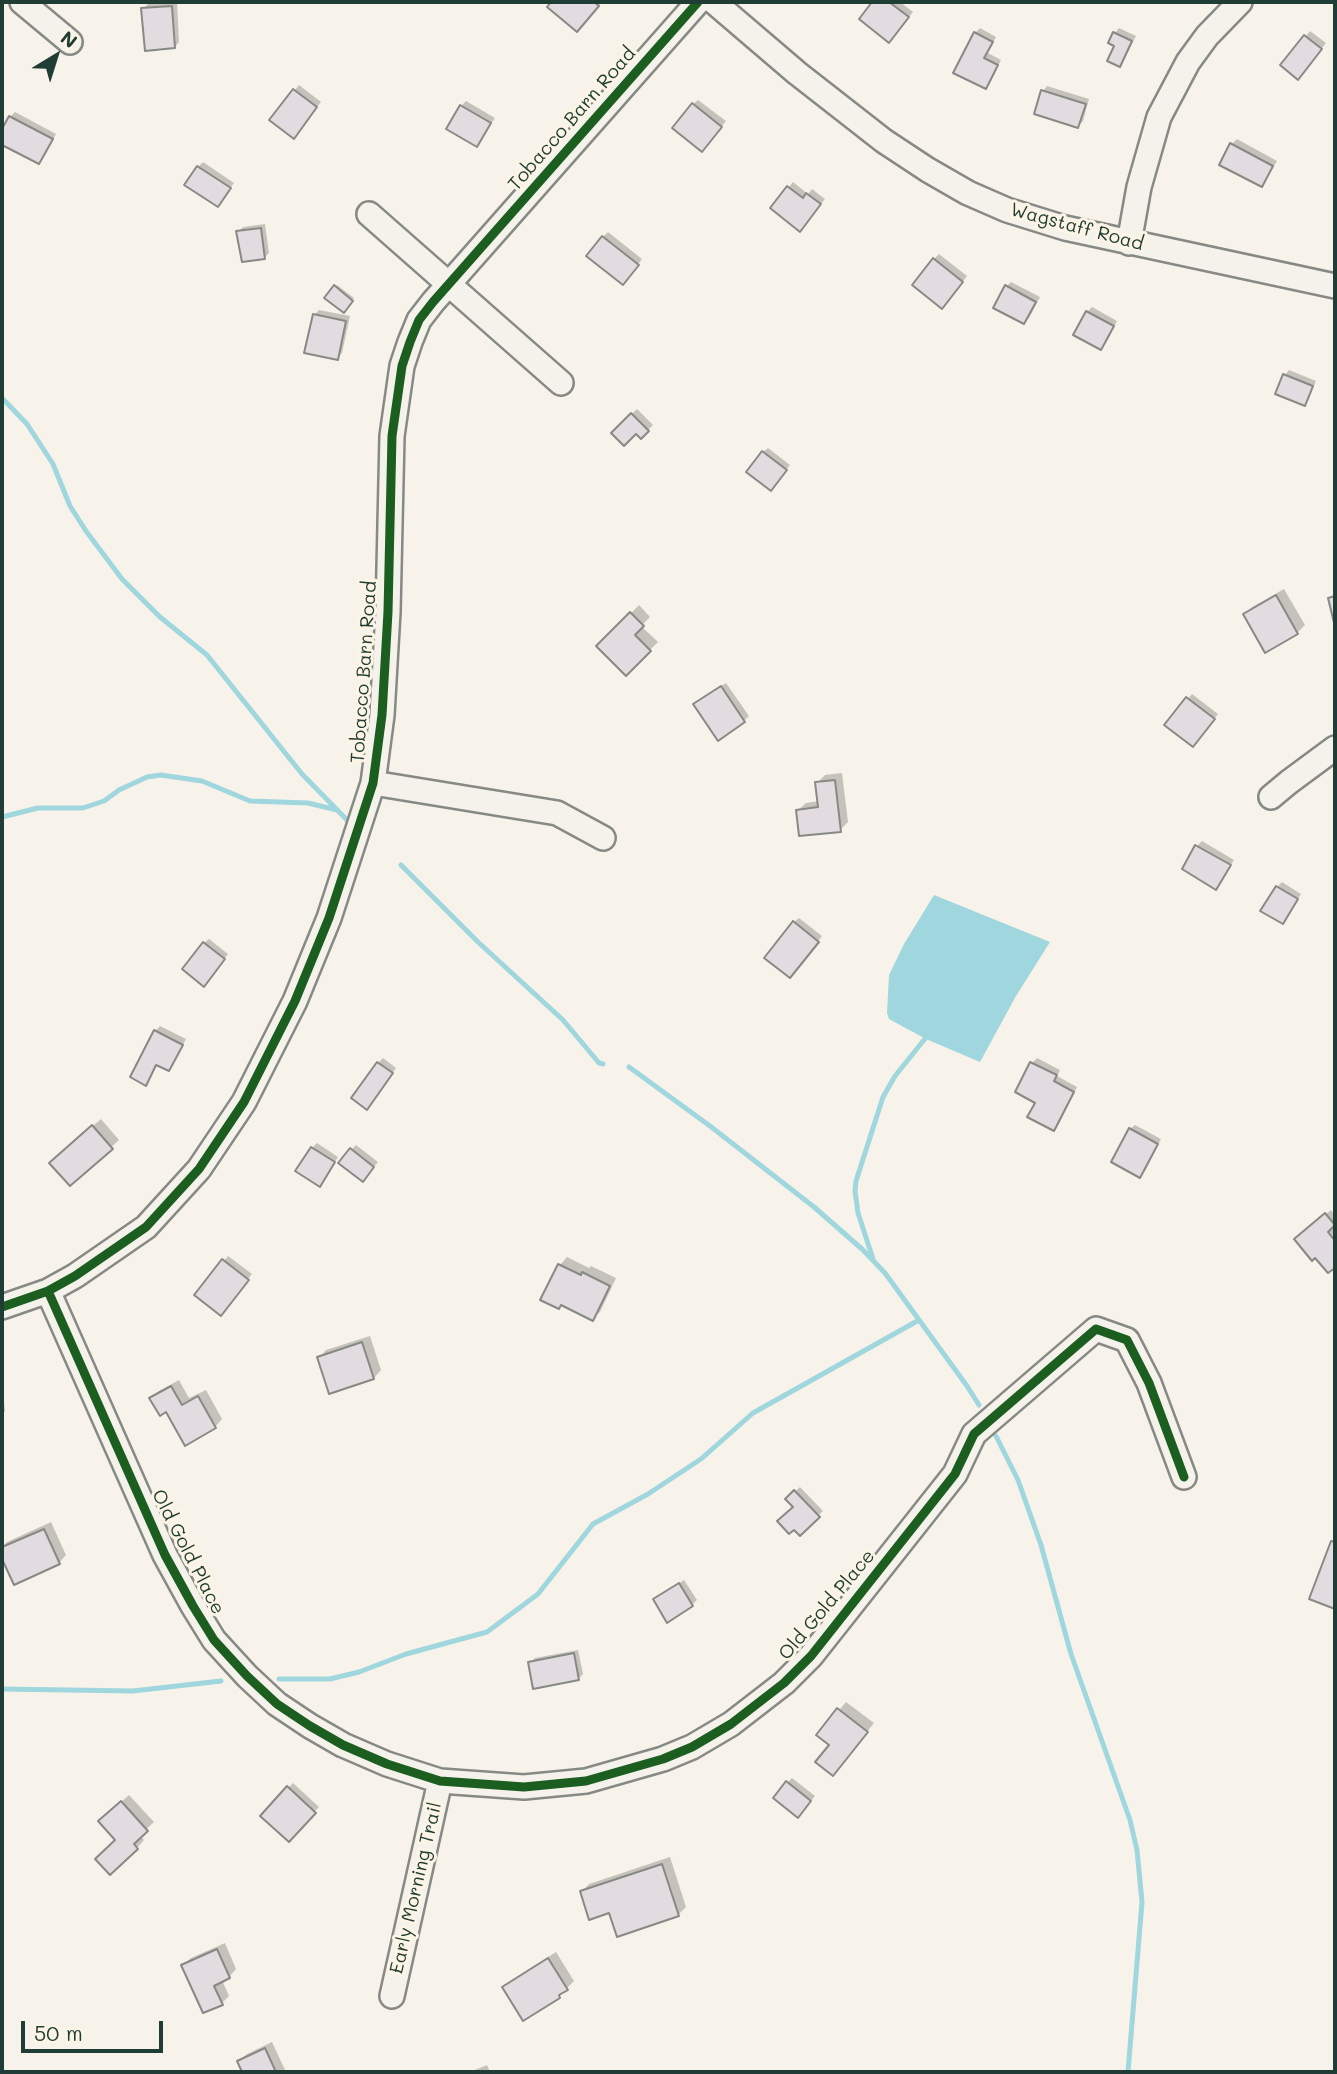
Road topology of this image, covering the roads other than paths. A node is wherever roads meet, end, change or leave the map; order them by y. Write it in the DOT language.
graph roads {
  1 [pos="22,2"];
  2 [pos="698,2"];
  3 [pos="715,2"];
  4 [pos="1240,2"];
  5 [pos="70,42"];
  6 [pos="369,214"];
  7 [pos="1129,243"];
  8 [pos="448,285"];
  9 [pos="1335,286"];
  10 [pos="561,383"];
  11 [pos="1335,748"];
  12 [pos="373,783"];
  13 [pos="1271,797"];
  14 [pos="603,838"];
  15 [pos="48,1291"];
  16 [pos="2,1307"];
  17 [pos="1184,1477"];
  18 [pos="440,1781"];
  19 [pos="392,1996"];
  1 -- 5 [label="street"];
  2 -- 8 [label="street, Tobacco Barn Road"];
  3 -- 7 [label="street, Wagstaff Road"];
  4 -- 7 [label="street"];
  6 -- 8 [label="street"];
  7 -- 9 [label="street, Wagstaff Road"];
  8 -- 10 [label="street"];
  8 -- 12 [label="street, Tobacco Barn Road"];
  11 -- 13 [label="street"];
  12 -- 14 [label="street"];
  12 -- 15 [label="street, Tobacco Barn Road"];
  15 -- 16 [label="street, Tobacco Barn Road"];
  15 -- 18 [label="street, Old Gold Place"];
  17 -- 18 [label="street, Old Gold Place"];
  18 -- 19 [label="street, Early Morning Trail"];
}
